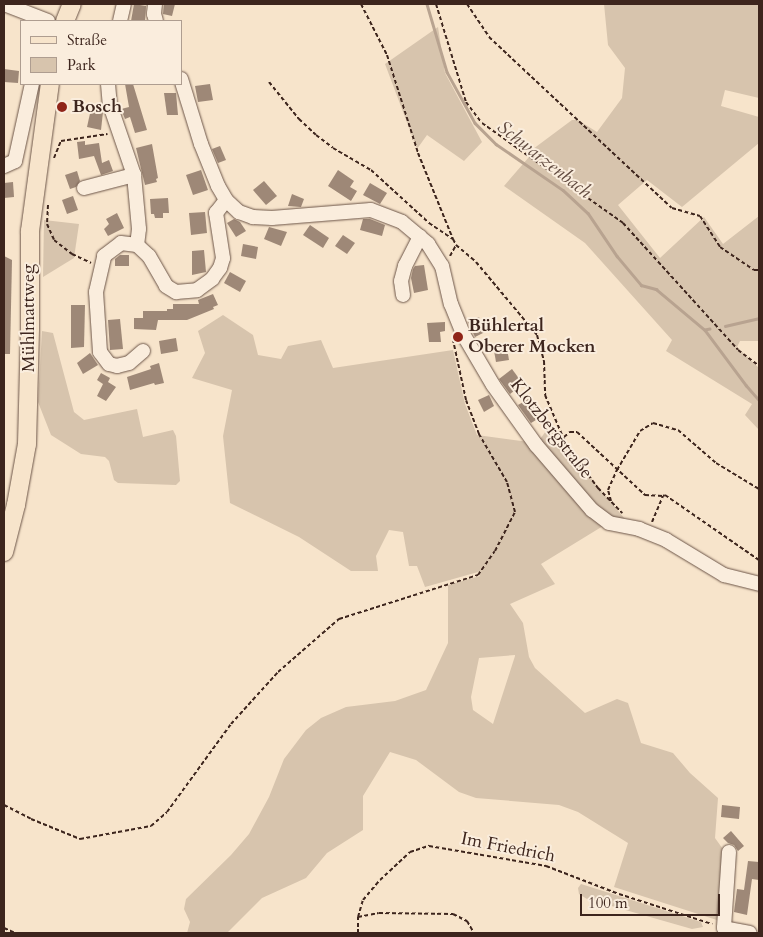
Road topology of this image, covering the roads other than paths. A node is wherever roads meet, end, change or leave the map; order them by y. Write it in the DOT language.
graph roads {
  1 [pos="4,4"];
  2 [pos="72,4"];
  3 [pos="124,4"];
  4 [pos="155,4"];
  5 [pos="43,20"];
  6 [pos="65,20"];
  7 [pos="120,20"];
  8 [pos="156,20"];
  9 [pos="182,83"];
  10 [pos="32,85"];
  11 [pos="50,85"];
  12 [pos="108,85"];
  13 [pos="4,166"];
  14 [pos="134,175"];
  15 [pos="84,188"];
  16 [pos="226,200"];
  17 [pos="420,237"];
  18 [pos="137,245"];
  19 [pos="403,295"];
  20 [pos="143,351"];
  21 [pos="4,552"];
  22 [pos="759,584"];
  23 [pos="729,852"];
  24 [pos="750,933"];
  1 -- 5 [label="street"];
  2 -- 6 [label="main road"];
  3 -- 7 [label="street"];
  4 -- 8 [label="street"];
  9 -- 16 [label="street"];
  10 -- 13 [label="street"];
  11 -- 21 [label="main road, Mühlmattweg"];
  12 -- 14 [label="street"];
  14 -- 15 [label="street"];
  14 -- 18 [label="street"];
  16 -- 17 [label="street, Klotzbergstraße"];
  16 -- 18 [label="street"];
  17 -- 19 [label="street"];
  17 -- 22 [label="street, Klotzbergstraße"];
  18 -- 20 [label="street"];
  23 -- 24 [label="street"];
}
